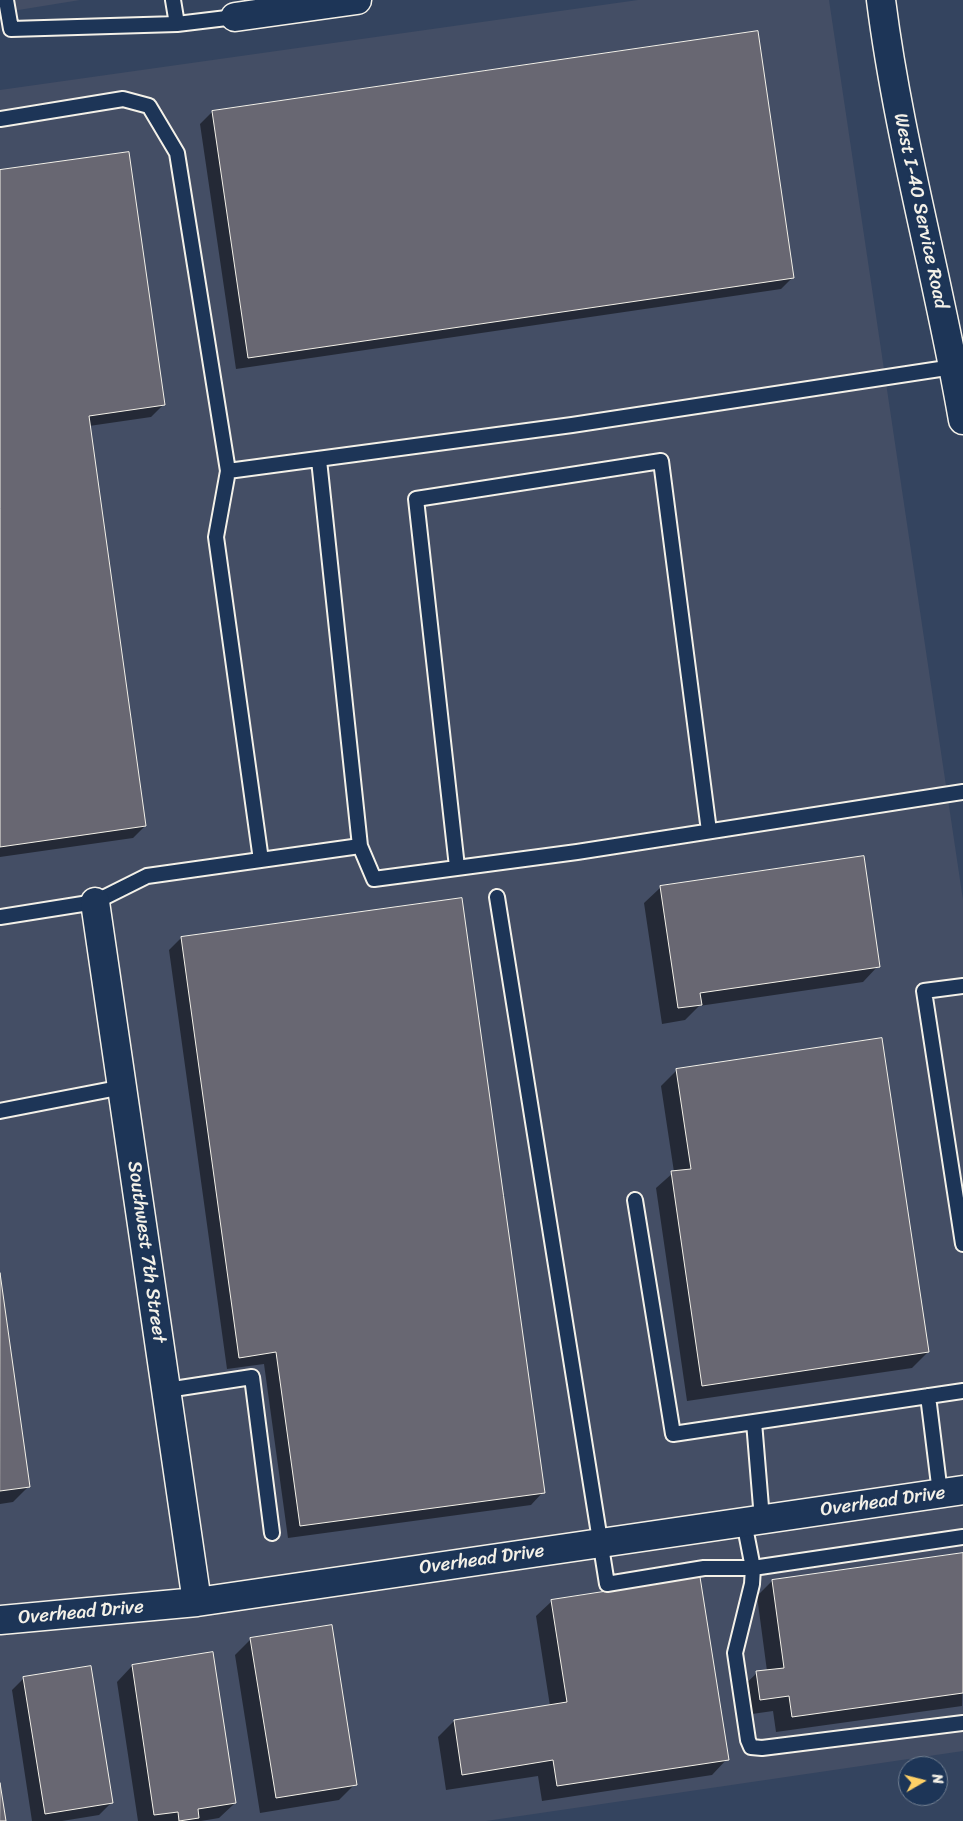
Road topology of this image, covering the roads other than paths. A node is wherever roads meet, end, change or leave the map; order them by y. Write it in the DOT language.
graph roads {
  1 [pos="6,0"];
  2 [pos="173,0"];
  3 [pos="357,0"];
  4 [pos="881,0"];
  5 [pos="235,17"];
  6 [pos="177,24"];
  7 [pos="0,119"];
  8 [pos="953,367"];
  9 [pos="963,420"];
  10 [pos="319,460"];
  11 [pos="228,471"];
  12 [pos="963,792"];
  13 [pos="709,832"];
  14 [pos="360,846"];
  15 [pos="261,860"];
  16 [pos="457,867"];
  17 [pos="497,898"];
  18 [pos="96,902"];
  19 [pos="0,917"];
  20 [pos="963,986"];
  21 [pos="122,1087"];
  22 [pos="0,1111"];
  23 [pos="959,1199"];
  24 [pos="635,1200"];
  25 [pos="963,1244"];
  26 [pos="166,1390"];
  27 [pos="963,1391"];
  28 [pos="928,1396"];
  29 [pos="754,1422"];
  30 [pos="951,1492"];
  31 [pos="753,1521"];
  32 [pos="272,1533"];
  33 [pos="963,1537"];
  34 [pos="598,1543"];
  35 [pos="753,1568"];
  36 [pos="197,1602"];
  37 [pos="0,1620"];
  38 [pos="963,1723"];
  1 -- 6 [label="lane"];
  2 -- 6 [label="lane"];
  3 -- 5 [label="street"];
  4 -- 8 [label="street, West I-40 Service Road"];
  5 -- 6 [label="lane"];
  7 -- 11 [label="lane"];
  8 -- 9 [label="street, West I-40 Service Road"];
  8 -- 10 [label="lane"];
  10 -- 11 [label="lane"];
  10 -- 14 [label="lane"];
  11 -- 15 [label="lane"];
  12 -- 13 [label="lane"];
  13 -- 16 [label="lane"];
  13 -- 16 [label="lane"];
  14 -- 15 [label="lane"];
  14 -- 16 [label="lane"];
  15 -- 18 [label="lane"];
  17 -- 34 [label="lane"];
  18 -- 19 [label="lane"];
  18 -- 21 [label="street, Southwest 7th Street"];
  20 -- 23 [label="lane"];
  21 -- 22 [label="lane"];
  21 -- 26 [label="street, Southwest 7th Street"];
  23 -- 25 [label="lane"];
  24 -- 29 [label="lane"];
  26 -- 32 [label="lane"];
  26 -- 36 [label="street, Southwest 7th Street"];
  27 -- 28 [label="lane"];
  28 -- 29 [label="lane"];
  28 -- 30 [label="lane"];
  29 -- 31 [label="lane"];
  30 -- 31 [label="street, Overhead Drive"];
  31 -- 34 [label="street, Overhead Drive"];
  31 -- 35 [label="lane"];
  33 -- 35 [label="lane"];
  34 -- 35 [label="lane"];
  34 -- 36 [label="street, Overhead Drive"];
  35 -- 38 [label="lane"];
  36 -- 37 [label="street, Overhead Drive"];
}
